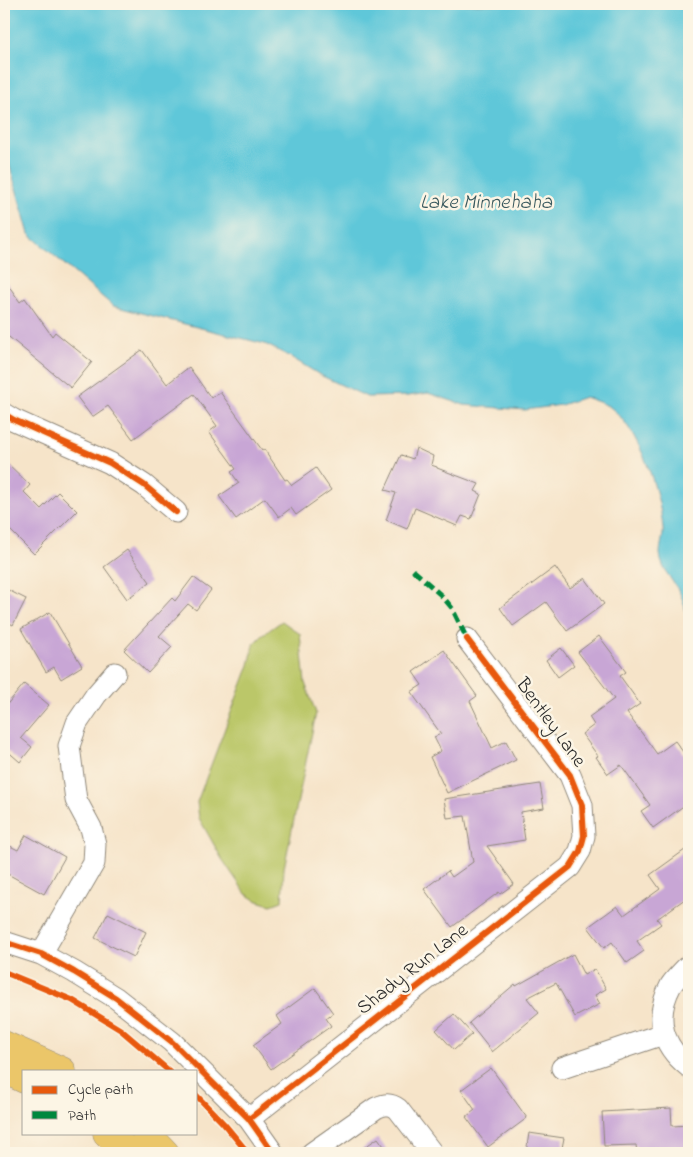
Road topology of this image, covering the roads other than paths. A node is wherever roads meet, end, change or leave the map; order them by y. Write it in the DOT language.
graph roads {
  1 [pos="4,414"];
  2 [pos="176,512"];
  3 [pos="467,639"];
  4 [pos="115,673"];
  5 [pos="584,836"];
  6 [pos="4,942"];
  7 [pos="41,954"];
  8 [pos="689,965"];
  9 [pos="663,1034"];
  10 [pos="4,1045"];
  11 [pos="689,1067"];
  12 [pos="562,1068"];
  13 [pos="4,1069"];
  14 [pos="60,1070"];
  15 [pos="22,1078"];
  16 [pos="249,1119"];
  17 [pos="109,1134"];
  18 [pos="147,1134"];
  19 [pos="130,1153"];
  20 [pos="165,1153"];
  21 [pos="273,1153"];
  22 [pos="312,1153"];
  23 [pos="432,1153"];
  1 -- 2 [label="street"];
  3 -- 5 [label="street, Bentley Lane"];
  4 -- 7 [label="street"];
  5 -- 16 [label="street, Shady Run Lane"];
  6 -- 7 [label="street"];
  7 -- 16 [label="street"];
  8 -- 9 [label="street"];
  9 -- 11 [label="street"];
  9 -- 12 [label="street"];
  10 -- 14 [label="main road"];
  13 -- 15 [label="main road"];
  16 -- 21 [label="street"];
  17 -- 19 [label="main road"];
  18 -- 20 [label="main road"];
  22 -- 23 [label="street"];
}
